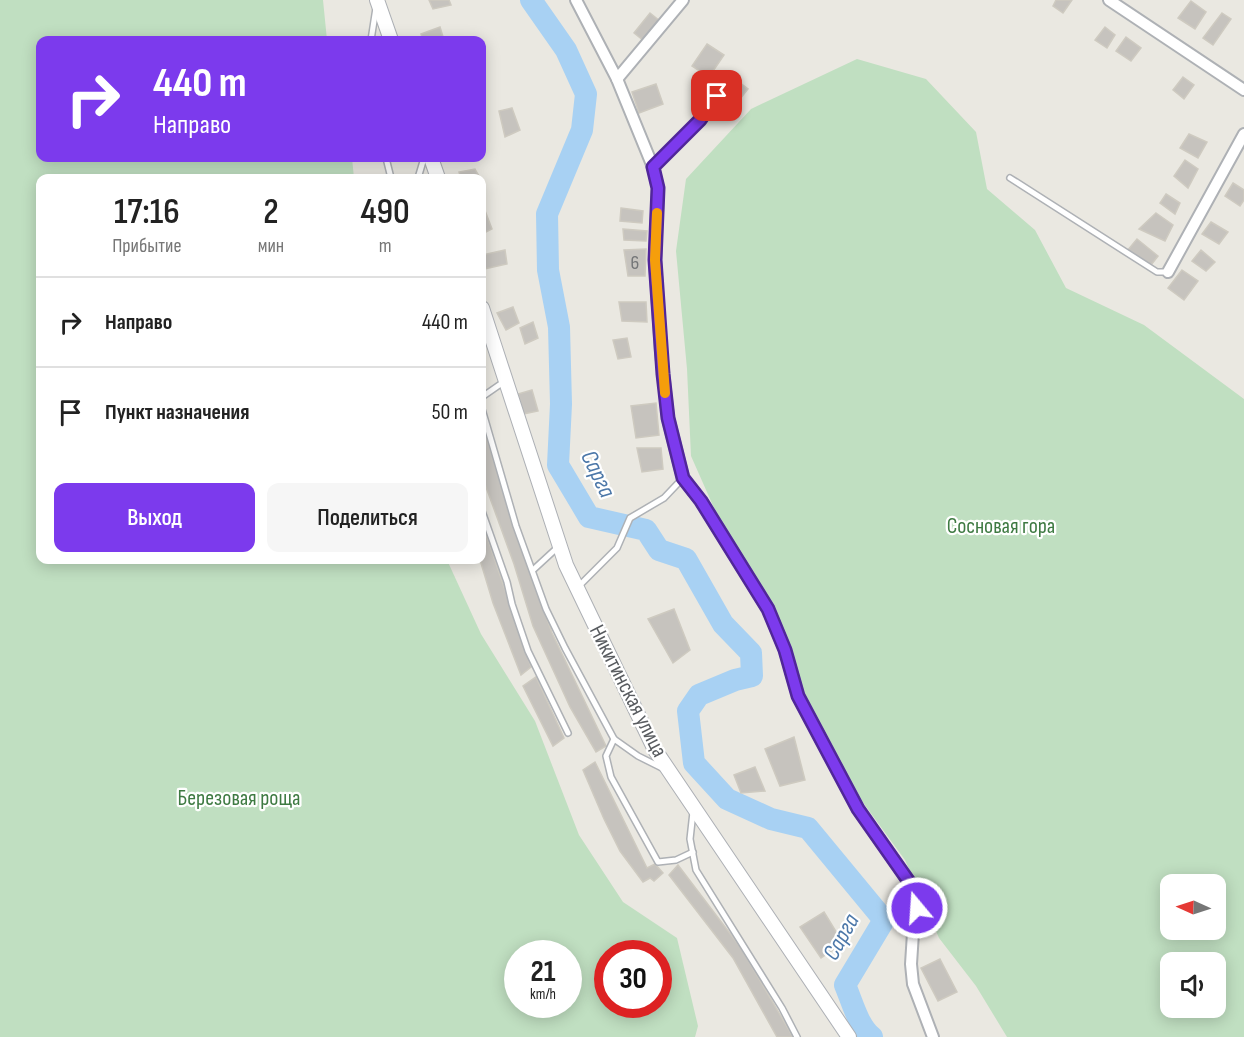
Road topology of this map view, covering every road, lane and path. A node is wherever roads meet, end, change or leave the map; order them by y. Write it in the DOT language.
graph roads {
  1 [pos="377,0"];
  2 [pos="576,0"];
  3 [pos="683,0"];
  4 [pos="1109,0"];
  5 [pos="372,36"];
  6 [pos="390,36"];
  7 [pos="617,79"];
  8 [pos="1244,90"];
  9 [pos="717,96"];
  10 [pos="1244,134"];
  11 [pos="653,167"];
  12 [pos="1010,178"];
  13 [pos="1168,272"];
  14 [pos="486,320"];
  15 [pos="506,381"];
  16 [pos="486,394"];
  17 [pos="486,423"];
  18 [pos="683,478"];
  19 [pos="486,523"];
  20 [pos="560,546"];
  21 [pos="533,570"];
  22 [pos="577,588"];
  23 [pos="568,734"];
  24 [pos="614,739"];
  25 [pos="670,773"];
  26 [pos="693,807"];
  27 [pos="693,852"];
  28 [pos="797,1037"];
  29 [pos="849,1037"];
  30 [pos="933,1037"];
  1 -- 5 [label="lane"];
  1 -- 6 [label="street"];
  2 -- 7 [label="street"];
  3 -- 7 [label="street"];
  4 -- 8 [label="street"];
  7 -- 11 [label="street"];
  9 -- 11 [label="lane"];
  10 -- 13 [label="street"];
  11 -- 18 [label="street"];
  12 -- 13 [label="lane"];
  14 -- 15 [label="street, Никитинская улица"];
  15 -- 16 [label="lane"];
  15 -- 20 [label="street, Никитинская улица"];
  17 -- 21 [label="lane"];
  18 -- 22 [label="lane"];
  18 -- 30 [label="street"];
  19 -- 23 [label="lane"];
  20 -- 21 [label="lane"];
  20 -- 22 [label="street, Никитинская улица"];
  21 -- 24 [label="lane"];
  22 -- 25 [label="street, Никитинская улица"];
  24 -- 25 [label="lane"];
  24 -- 27 [label="lane"];
  25 -- 26 [label="street, Никитинская улица"];
  26 -- 27 [label="lane"];
  26 -- 29 [label="street, Никитинская улица"];
  27 -- 28 [label="lane"];
}
